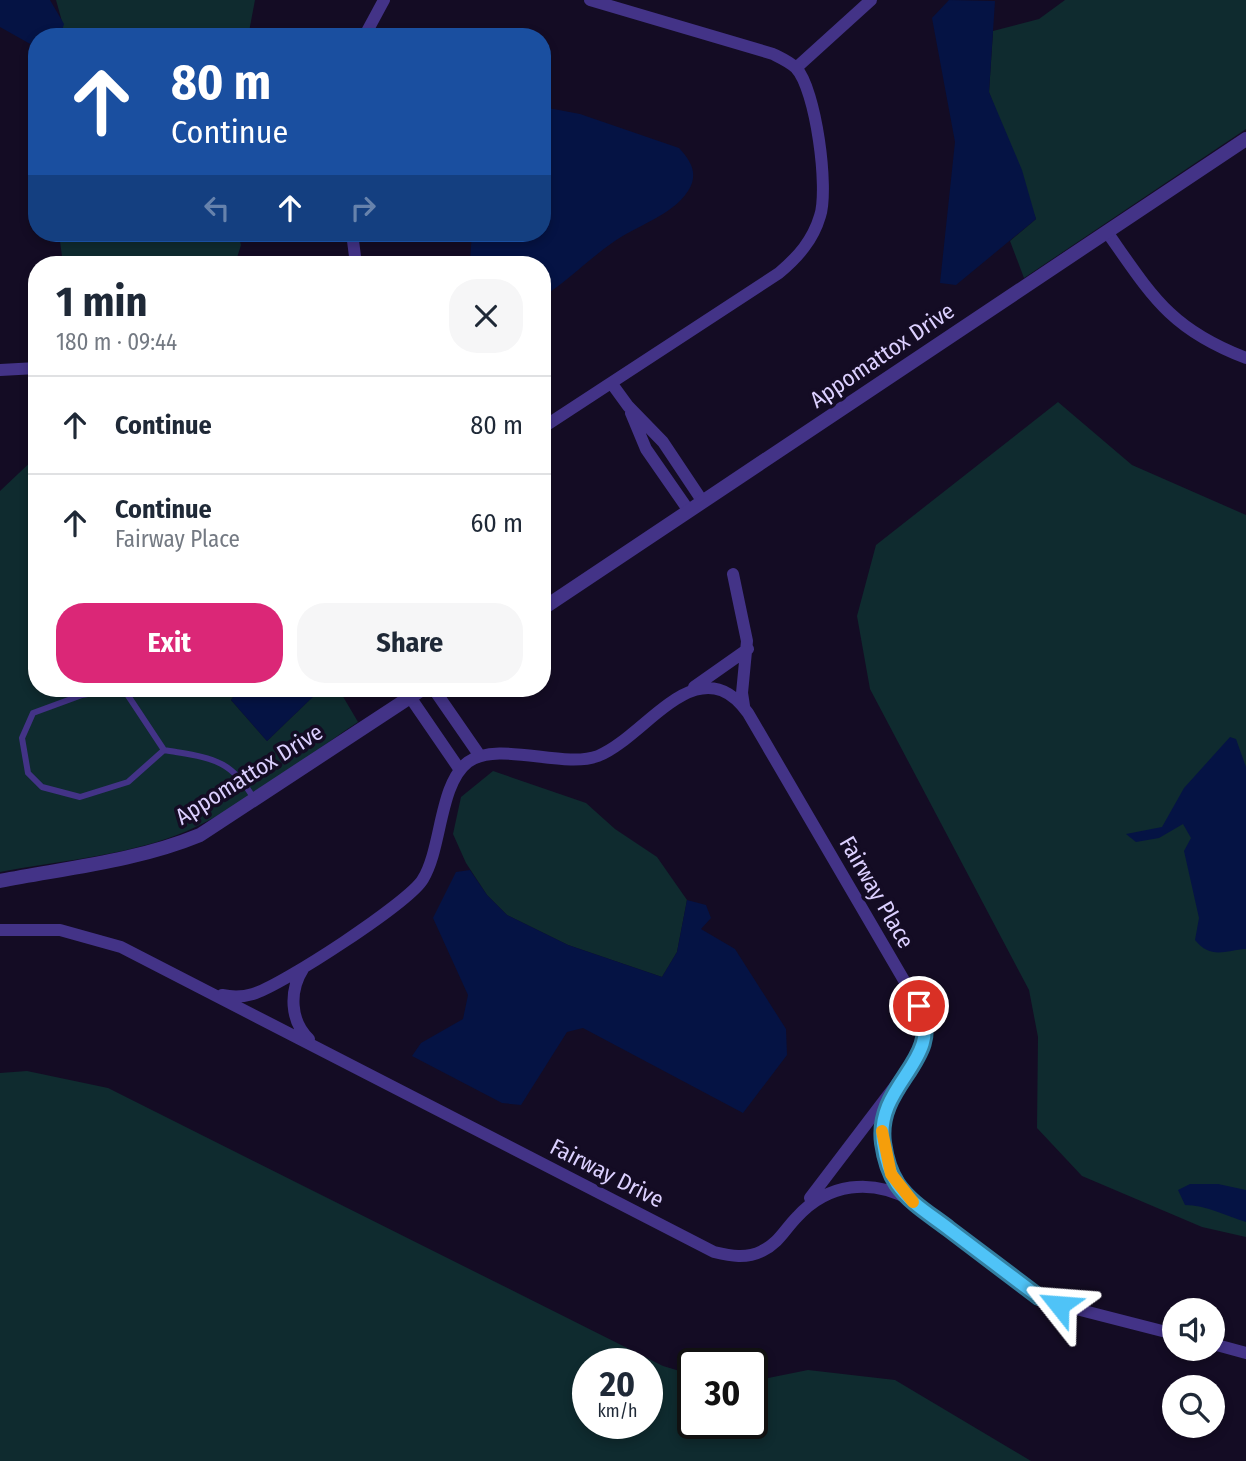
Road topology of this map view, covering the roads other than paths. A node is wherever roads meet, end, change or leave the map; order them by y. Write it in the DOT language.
graph roads {
  1 [pos="384,0"];
  2 [pos="590,0"];
  3 [pos="871,0"];
  4 [pos="369,28"];
  5 [pos="796,68"];
  6 [pos="1246,139"];
  7 [pos="1107,232"];
  8 [pos="1246,358"];
  9 [pos="28,368"];
  10 [pos="0,370"];
  11 [pos="612,383"];
  12 [pos="628,406"];
  13 [pos="551,422"];
  14 [pos="703,502"];
  15 [pos="689,511"];
  16 [pos="733,574"];
  17 [pos="551,603"];
  18 [pos="748,649"];
  19 [pos="686,693"];
  20 [pos="77,697"];
  21 [pos="129,697"];
  22 [pos="410,697"];
  23 [pos="439,697"];
  24 [pos="748,712"];
  25 [pos="164,750"];
  26 [pos="480,756"];
  27 [pos="460,770"];
  28 [pos="255,801"];
  29 [pos="0,881"];
  30 [pos="0,930"];
  31 [pos="303,968"];
  32 [pos="207,990"];
  33 [pos="317,1047"];
  34 [pos="897,1084"];
  35 [pos="911,1200"];
  36 [pos="796,1218"];
  37 [pos="1162,1331"];
  38 [pos="1225,1347"];
  39 [pos="1246,1353"];
  1 -- 4 [label="street"];
  2 -- 5 [label="street"];
  3 -- 5 [label="street"];
  5 -- 11 [label="street"];
  6 -- 7 [label="street, Appomattox Drive"];
  7 -- 8 [label="street"];
  7 -- 14 [label="street, Appomattox Drive"];
  9 -- 10 [label="street"];
  11 -- 12 [label="street"];
  11 -- 13 [label="street"];
  12 -- 14 [label="street"];
  12 -- 15 [label="street"];
  14 -- 15 [label="street, Appomattox Drive"];
  15 -- 17 [label="street, Appomattox Drive"];
  16 -- 18 [label="street"];
  18 -- 19 [label="street, Fairway Place"];
  18 -- 24 [label="street"];
  19 -- 24 [label="street, Fairway Place"];
  19 -- 26 [label="street, Fairway Place"];
  20 -- 25 [label="lane"];
  21 -- 25 [label="lane"];
  22 -- 27 [label="street"];
  22 -- 28 [label="street, Appomattox Drive"];
  23 -- 26 [label="street"];
  24 -- 34 [label="street, Fairway Place"];
  25 -- 28 [label="lane"];
  26 -- 27 [label="street"];
  27 -- 31 [label="street"];
  28 -- 29 [label="street, Appomattox Drive"];
  30 -- 32 [label="street, Fairway Drive"];
  31 -- 32 [label="street"];
  31 -- 33 [label="street"];
  32 -- 33 [label="street, Fairway Drive"];
  33 -- 36 [label="street, Fairway Drive"];
  34 -- 35 [label="street"];
  34 -- 36 [label="street, Fairway Place"];
  35 -- 36 [label="street, Fairway Drive"];
  35 -- 37 [label="street, Fairway Drive"];
  38 -- 39 [label="street"];
}
